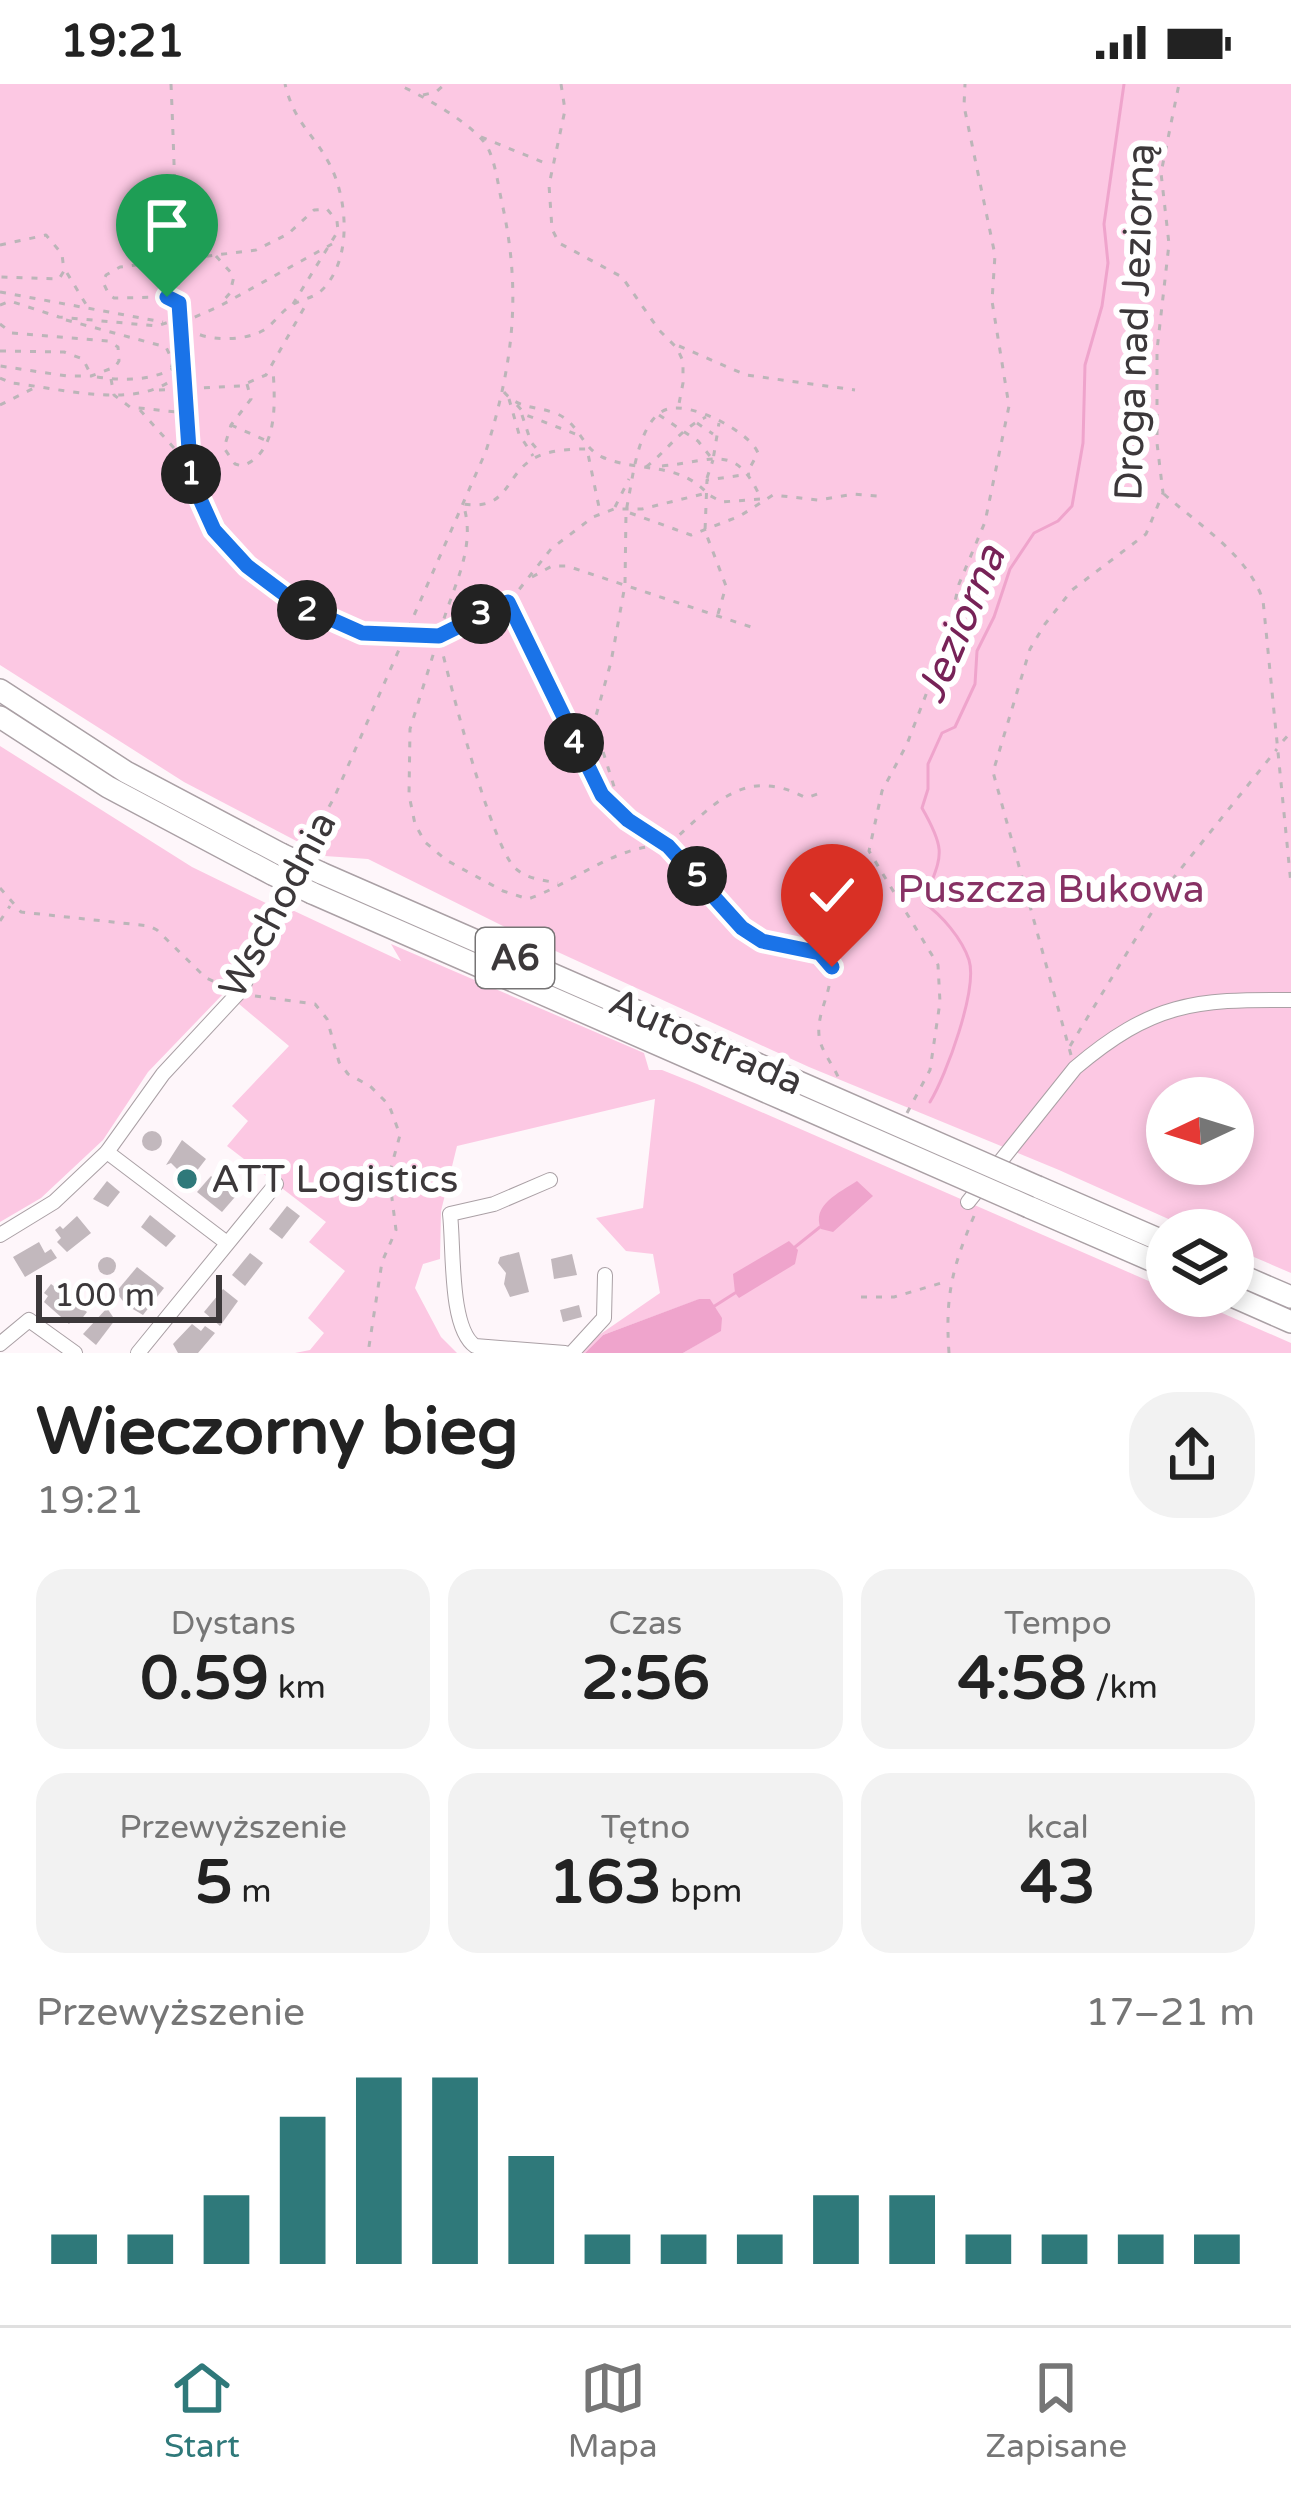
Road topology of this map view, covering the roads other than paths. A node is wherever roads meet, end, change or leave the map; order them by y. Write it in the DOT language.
graph roads {
  1 [pos="0,690"];
  2 [pos="0,717"];
  3 [pos="285,860"];
  4 [pos="316,883"];
  5 [pos="284,900"];
  6 [pos="541,969"];
  7 [pos="542,994"];
  8 [pos="1291,1000"];
  9 [pos="605,1010"];
  10 [pos="665,1036"];
  11 [pos="107,1152"];
  12 [pos="550,1180"];
  13 [pos="276,1184"];
  14 [pos="1034,1197"];
  15 [pos="968,1202"];
  16 [pos="0,1235"];
  17 [pos="1146,1236"];
  18 [pos="227,1243"];
  19 [pos="1146,1256"];
  20 [pos="605,1275"];
  21 [pos="1254,1281"];
  22 [pos="1291,1297"];
  23 [pos="1254,1306"];
  24 [pos="1291,1322"];
  25 [pos="0,1344"];
  26 [pos="75,1353"];
  27 [pos="137,1353"];
  28 [pos="568,1353"];
  1 -- 3 [label="highway, Autostrada / A6"];
  2 -- 3 [label="highway, Autostrada / A6"];
  3 -- 4 [label="highway, Autostrada / A6, bridge"];
  4 -- 6 [label="highway, Autostrada / A6"];
  4 -- 7 [label="highway, Autostrada / A6"];
  5 -- 11 [label="street, Wschodnia"];
  6 -- 9 [label="street"];
  6 -- 10 [label="highway, Autostrada / A6"];
  7 -- 9 [label="street"];
  7 -- 10 [label="highway, Autostrada / A6"];
  8 -- 15 [label="street"];
  9 -- 10 [label="street"];
  10 -- 14 [label="highway, Autostrada / A6, bridge"];
  11 -- 16 [label="street, Wschodnia"];
  11 -- 18 [label="street"];
  12 -- 28 [label="street"];
  13 -- 18 [label="street"];
  14 -- 17 [label="highway, Autostrada / A6"];
  14 -- 19 [label="highway, Autostrada / A6"];
  18 -- 27 [label="street"];
  20 -- 28 [label="street"];
  21 -- 22 [label="highway"];
  23 -- 24 [label="highway"];
  25 -- 26 [label="street"];
}
